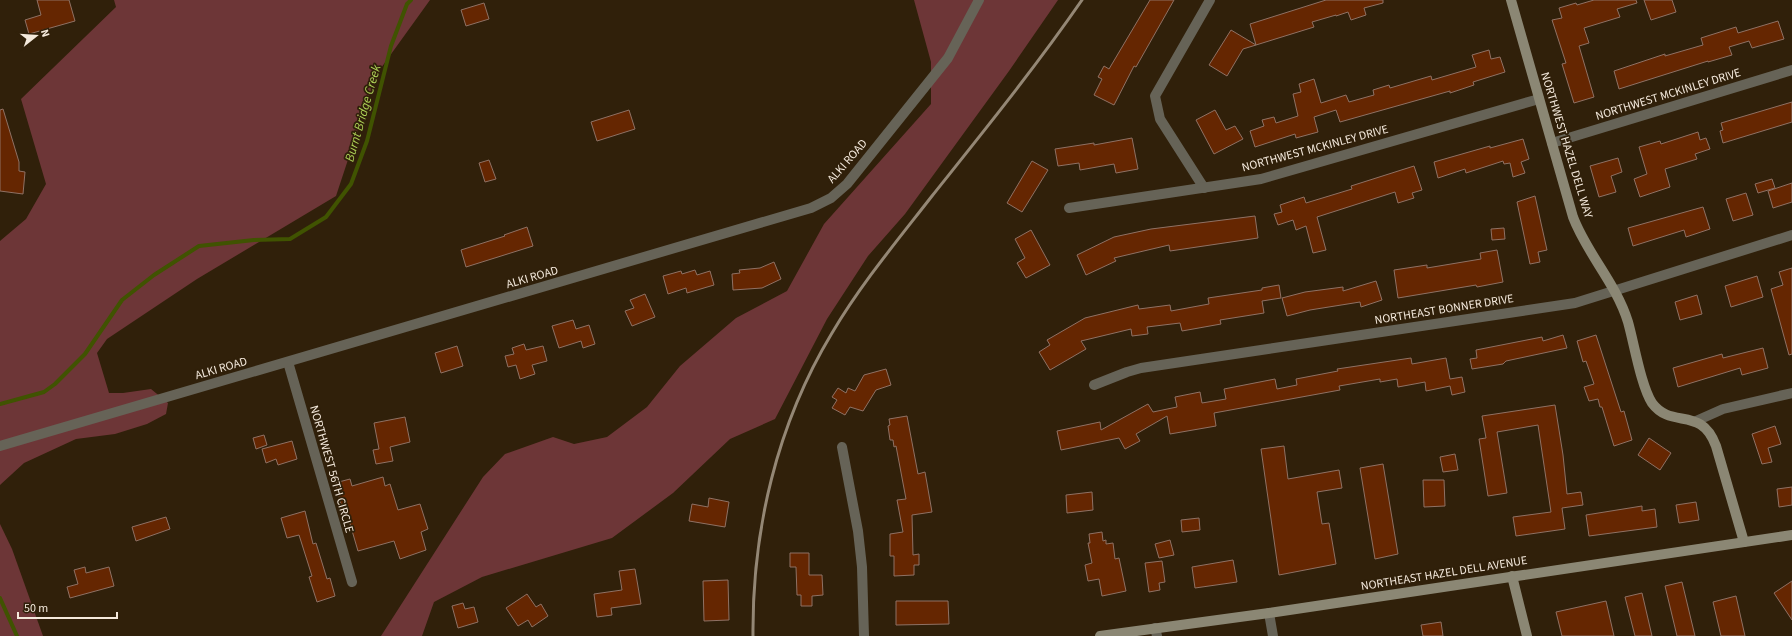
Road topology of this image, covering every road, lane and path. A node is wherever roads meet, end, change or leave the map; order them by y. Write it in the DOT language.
graph roads {
  1 [pos="979,0"];
  2 [pos="1210,0"];
  3 [pos="1511,0"];
  4 [pos="1792,70"];
  5 [pos="1539,99"];
  6 [pos="1552,143"];
  7 [pos="1204,188"];
  8 [pos="1069,208"];
  9 [pos="1792,235"];
  10 [pos="1614,291"];
  11 [pos="288,362"];
  12 [pos="1094,385"];
  13 [pos="1792,393"];
  14 [pos="1696,421"];
  15 [pos="0,446"];
  16 [pos="842,447"];
  17 [pos="1792,535"];
  18 [pos="1744,542"];
  19 [pos="1512,576"];
  20 [pos="352,582"];
  21 [pos="1269,612"];
  22 [pos="1156,632"];
  23 [pos="864,636"];
  24 [pos="1100,636"];
  25 [pos="1273,636"];
  26 [pos="1527,636"];
  1 -- 11 [label="street, ALKI ROAD"];
  2 -- 7 [label="street"];
  3 -- 5 [label="street, NORTHWEST HAZEL DELL WAY"];
  4 -- 6 [label="street, NORTHWEST MCKINLEY DRIVE"];
  5 -- 6 [label="street, NORTHWEST HAZEL DELL WAY"];
  5 -- 7 [label="street, NORTHWEST MCKINLEY DRIVE"];
  6 -- 10 [label="street, NORTHWEST HAZEL DELL WAY"];
  7 -- 8 [label="street, NORTHWEST MCKINLEY DRIVE"];
  9 -- 10 [label="street, NORTHEAST BONNER DRIVE"];
  10 -- 12 [label="street, NORTHEAST BONNER DRIVE"];
  10 -- 14 [label="street, NORTHWEST HAZEL DELL WAY"];
  11 -- 15 [label="street, ALKI ROAD"];
  11 -- 20 [label="street, NORTHWEST 56TH CIRCLE"];
  13 -- 14 [label="street"];
  14 -- 18 [label="street"];
  16 -- 23 [label="street"];
  17 -- 18 [label="street, NORTHEAST HAZEL DELL AVENUE"];
  18 -- 19 [label="street, NORTHEAST HAZEL DELL AVENUE"];
  19 -- 21 [label="street, NORTHEAST HAZEL DELL AVENUE"];
  19 -- 26 [label="street"];
  21 -- 22 [label="street, NORTHEAST HAZEL DELL AVENUE"];
  21 -- 25 [label="street"];
  22 -- 24 [label="street, NORTHEAST HAZEL DELL AVENUE"];
}
